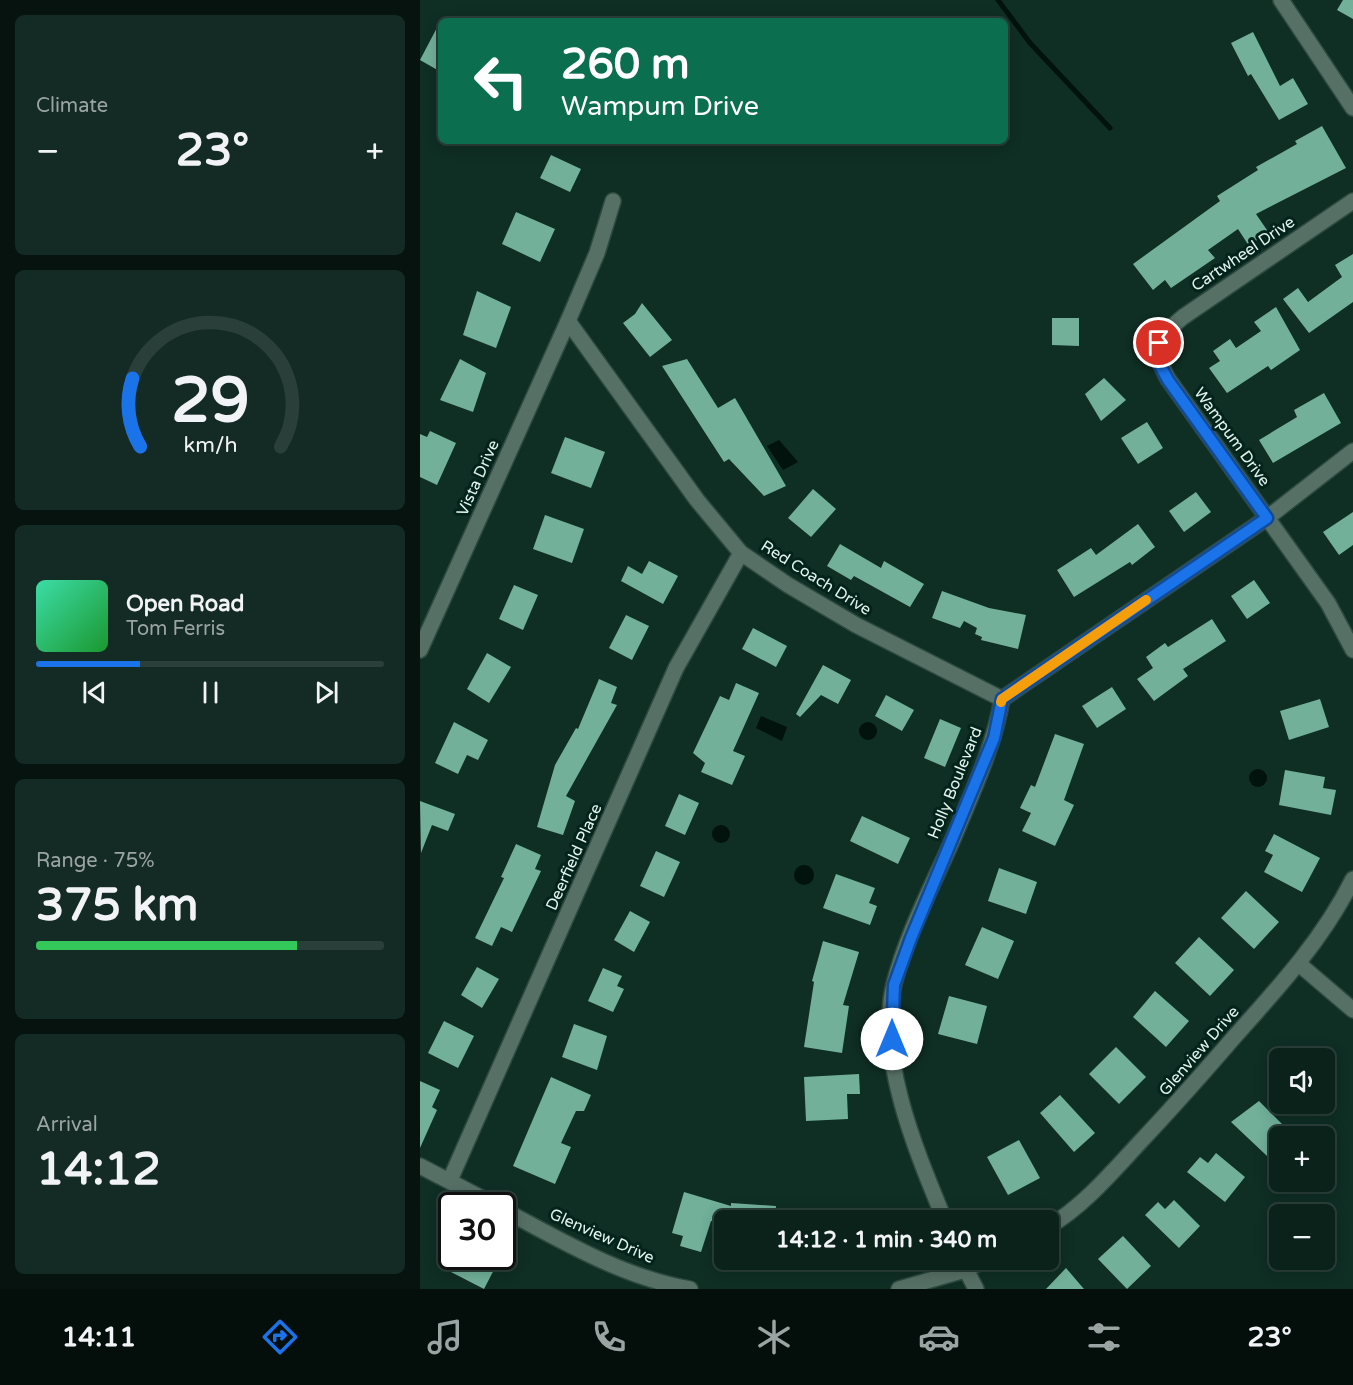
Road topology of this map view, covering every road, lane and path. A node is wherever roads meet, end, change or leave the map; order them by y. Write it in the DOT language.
graph roads {
  1 [pos="1282,0"];
  2 [pos="1353,108"];
  3 [pos="613,201"];
  4 [pos="1353,201"];
  5 [pos="568,321"];
  6 [pos="1159,343"];
  7 [pos="1353,451"];
  8 [pos="1267,518"];
  9 [pos="741,553"];
  10 [pos="420,650"];
  11 [pos="1353,650"];
  12 [pos="1002,699"];
  13 [pos="1353,879"];
  14 [pos="1299,964"];
  15 [pos="1353,1010"];
  16 [pos="420,1166"];
  17 [pos="450,1180"];
  18 [pos="472,1192"];
  19 [pos="941,1210"];
  20 [pos="516,1216"];
  21 [pos="1059,1219"];
  22 [pos="949,1270"];
  23 [pos="966,1270"];
  24 [pos="690,1289"];
  25 [pos="898,1289"];
  26 [pos="976,1289"];
  1 -- 2 [label="street"];
  3 -- 5 [label="street, Vista Drive"];
  4 -- 6 [label="street, Cartwheel Drive"];
  5 -- 9 [label="street, Red Coach Drive"];
  5 -- 10 [label="street, Vista Drive"];
  6 -- 8 [label="street, Wampum Drive"];
  7 -- 8 [label="street"];
  8 -- 11 [label="street"];
  8 -- 12 [label="street"];
  9 -- 12 [label="street, Red Coach Drive"];
  9 -- 17 [label="street, Deerfield Place"];
  12 -- 19 [label="street, Holly Boulevard"];
  13 -- 14 [label="street, Glenview Drive"];
  14 -- 15 [label="street"];
  14 -- 21 [label="street, Glenview Drive"];
  16 -- 17 [label="street"];
  17 -- 18 [label="street"];
  20 -- 24 [label="street, Glenview Drive"];
  22 -- 25 [label="street"];
  23 -- 26 [label="street"];
}
